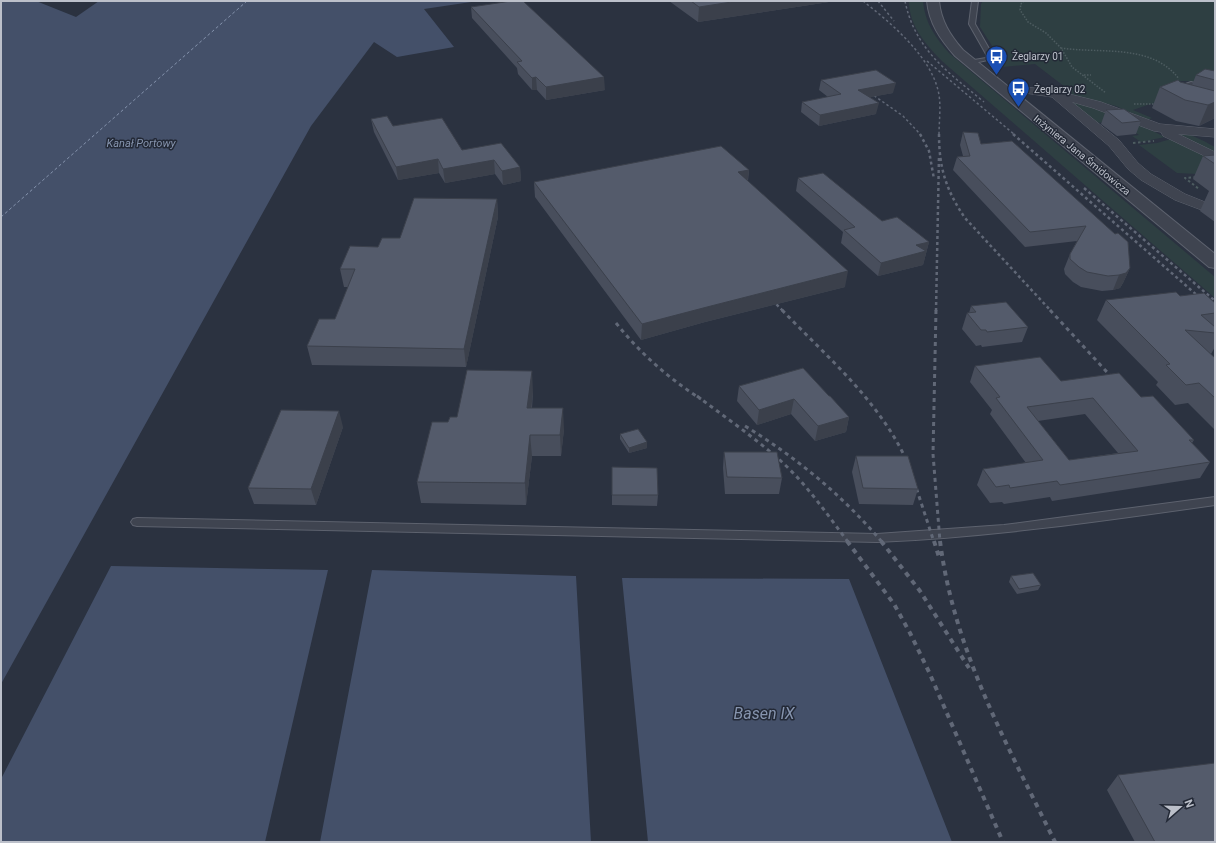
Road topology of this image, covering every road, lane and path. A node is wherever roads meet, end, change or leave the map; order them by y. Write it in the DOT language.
graph roads {
  1 [pos="933,1"];
  2 [pos="975,1"];
  3 [pos="1024,1"];
  4 [pos="1061,48"];
  5 [pos="970,62"];
  6 [pos="1091,75"];
  7 [pos="1084,76"];
  8 [pos="1188,84"];
  9 [pos="1215,90"];
  10 [pos="1004,91"];
  11 [pos="1053,94"];
  12 [pos="1109,95"];
  13 [pos="1179,99"];
  14 [pos="1139,103"];
  15 [pos="1157,104"];
  16 [pos="1189,131"];
  17 [pos="1215,133"];
  18 [pos="1158,134"];
  19 [pos="1131,144"];
  20 [pos="1215,145"];
  21 [pos="1215,157"];
  22 [pos="1199,177"];
  23 [pos="1201,190"];
  24 [pos="1215,211"];
  25 [pos="1215,263"];
  26 [pos="1215,502"];
  27 [pos="137,522"];
  1 -- 5 [label="street, Inżyniera Jana Śmidowicza"];
  2 -- 5 [label="lane"];
  3 -- 4 [label="path"];
  4 -- 7 [label="path"];
  4 -- 8 [label="path"];
  5 -- 10 [label="street, Inżyniera Jana Śmidowicza"];
  6 -- 7 [label="path"];
  7 -- 12 [label="path"];
  8 -- 9 [label="lane"];
  8 -- 13 [label="lane"];
  10 -- 11 [label="street"];
  10 -- 25 [label="street, Inżyniera Jana Śmidowicza"];
  11 -- 18 [label="street"];
  11 -- 24 [label="street, Inżyniera Jana Śmidowicza"];
  14 -- 15 [label="path"];
  16 -- 17 [label="street"];
  16 -- 18 [label="street"];
  16 -- 20 [label="street"];
  18 -- 19 [label="path"];
  18 -- 21 [label="street"];
  22 -- 23 [label="path"];
  26 -- 27 [label="lane"];
}
